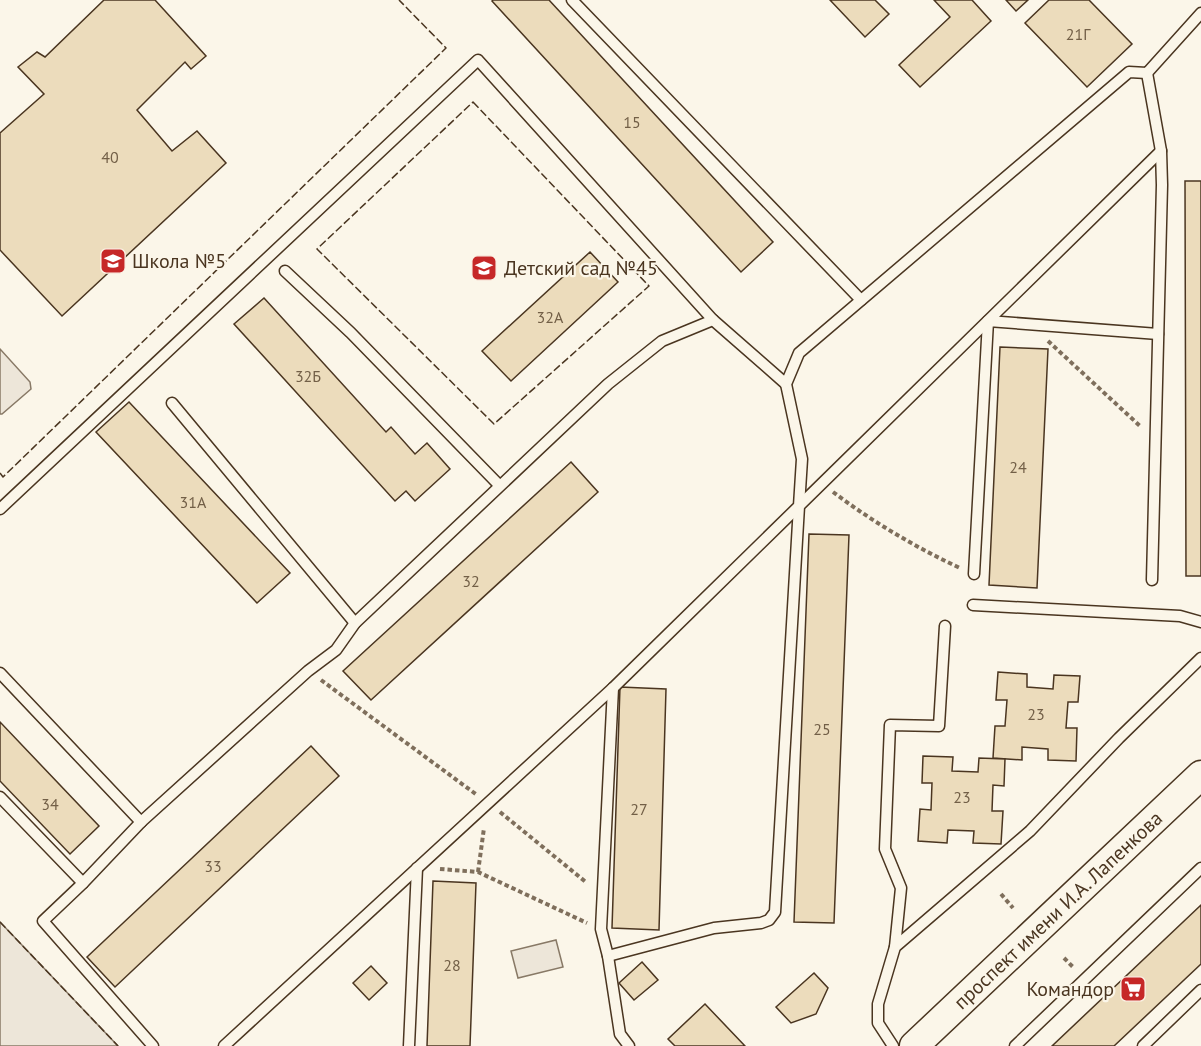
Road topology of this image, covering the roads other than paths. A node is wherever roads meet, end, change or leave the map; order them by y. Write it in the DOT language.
graph roads {
  1 [pos="572,0"];
  2 [pos="1201,14"];
  3 [pos="1147,73"];
  4 [pos="1161,151"];
  5 [pos="285,272"];
  6 [pos="861,300"];
  7 [pos="713,320"];
  8 [pos="988,321"];
  9 [pos="1158,334"];
  10 [pos="786,384"];
  11 [pos="172,403"];
  12 [pos="499,485"];
  13 [pos="799,506"];
  14 [pos="0,509"];
  15 [pos="974,574"];
  16 [pos="1152,580"];
  17 [pos="973,605"];
  18 [pos="1201,622"];
  19 [pos="355,623"];
  20 [pos="945,626"];
  21 [pos="1201,658"];
  22 [pos="0,673"];
  23 [pos="613,688"];
  24 [pos="1201,775"];
  25 [pos="0,798"];
  26 [pos="141,822"];
  27 [pos="417,868"];
  28 [pos="1201,868"];
  29 [pos="83,884"];
  30 [pos="895,947"];
  31 [pos="608,956"];
  32 [pos="1201,990"];
  33 [pos="240,1031"];
  34 [pos="153,1046"];
  35 [pos="224,1046"];
  36 [pos="239,1046"];
  37 [pos="410,1046"];
  38 [pos="628,1046"];
  39 [pos="893,1046"];
  40 [pos="914,1046"];
  41 [pos="1015,1046"];
  42 [pos="1143,1046"];
  1 -- 6 [label="lane"];
  2 -- 3 [label="lane"];
  3 -- 4 [label="lane"];
  3 -- 6 [label="lane"];
  4 -- 8 [label="lane"];
  4 -- 9 [label="lane"];
  5 -- 12 [label="lane"];
  6 -- 10 [label="lane"];
  7 -- 10 [label="lane"];
  7 -- 12 [label="lane"];
  7 -- 14 [label="lane"];
  8 -- 9 [label="lane"];
  8 -- 13 [label="lane"];
  8 -- 15 [label="lane"];
  9 -- 16 [label="lane"];
  10 -- 13 [label="lane"];
  11 -- 19 [label="lane"];
  12 -- 19 [label="lane"];
  13 -- 23 [label="lane"];
  13 -- 31 [label="lane"];
  17 -- 18 [label="lane"];
  19 -- 26 [label="lane"];
  20 -- 30 [label="lane"];
  21 -- 30 [label="lane"];
  22 -- 26 [label="lane"];
  23 -- 27 [label="lane"];
  23 -- 31 [label="lane"];
  24 -- 40 [label="main road, проспект имени И.А. Лапенкова"];
  25 -- 29 [label="lane"];
  26 -- 29 [label="lane"];
  27 -- 33 [label="lane"];
  27 -- 37 [label="lane"];
  28 -- 41 [label="lane"];
  29 -- 34 [label="lane"];
  30 -- 39 [label="lane"];
  31 -- 38 [label="lane"];
  32 -- 42 [label="lane"];
  33 -- 35 [label="lane"];
  33 -- 36 [label="lane"];
}
